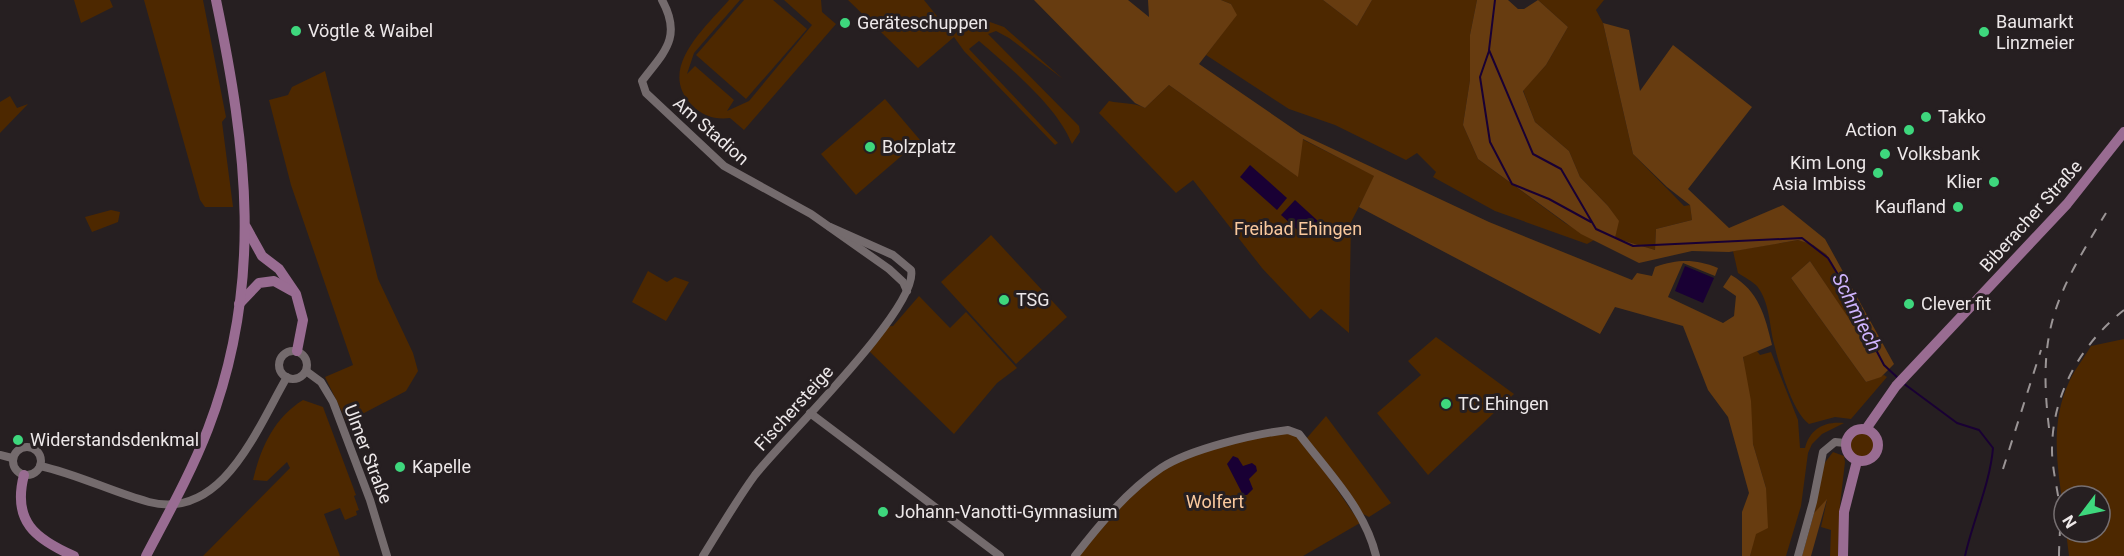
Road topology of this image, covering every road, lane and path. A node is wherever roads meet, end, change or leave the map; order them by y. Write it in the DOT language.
graph roads {
  1 [pos="216,0"];
  2 [pos="662,0"];
  3 [pos="2124,132"];
  4 [pos="246,226"];
  5 [pos="830,227"];
  6 [pos="911,282"];
  7 [pos="907,291"];
  8 [pos="296,294"];
  9 [pos="239,305"];
  10 [pos="297,351"];
  11 [pos="306,371"];
  12 [pos="287,377"];
  13 [pos="810,412"];
  14 [pos="1866,429"];
  15 [pos="1845,443"];
  16 [pos="0,455"];
  17 [pos="12,458"];
  18 [pos="1857,461"];
  19 [pos="40,466"];
  20 [pos="24,475"];
  21 [pos="74,556"];
  22 [pos="146,556"];
  23 [pos="387,556"];
  24 [pos="703,556"];
  25 [pos="1000,556"];
  26 [pos="1075,556"];
  27 [pos="1376,556"];
  28 [pos="1798,556"];
  29 [pos="1843,556"];
  1 -- 4 [label="main road"];
  2 -- 5 [label="street, Am Stadion"];
  3 -- 14 [label="main road, Biberacher Straße"];
  4 -- 8 [label="main road"];
  4 -- 9 [label="main road"];
  5 -- 6 [label="street, Am Stadion"];
  5 -- 7 [label="street, Am Stadion"];
  6 -- 7 [label="street, Fischersteige"];
  7 -- 13 [label="street, Fischersteige"];
  8 -- 9 [label="main road"];
  8 -- 10 [label="main road"];
  9 -- 22 [label="main road"];
  10 -- 11 [label="street, Ulmer Straße"];
  10 -- 12 [label="street"];
  11 -- 12 [label="street"];
  11 -- 23 [label="street, Ulmer Straße"];
  12 -- 19 [label="street"];
  13 -- 24 [label="street, Fischersteige"];
  13 -- 25 [label="street"];
  14 -- 15 [label="main road"];
  14 -- 18 [label="main road"];
  15 -- 18 [label="main road"];
  15 -- 28 [label="street"];
  16 -- 17 [label="street"];
  17 -- 19 [label="street"];
  17 -- 20 [label="street"];
  18 -- 29 [label="main road"];
  19 -- 20 [label="street"];
  20 -- 21 [label="main road"];
  26 -- 27 [label="street"];
}
